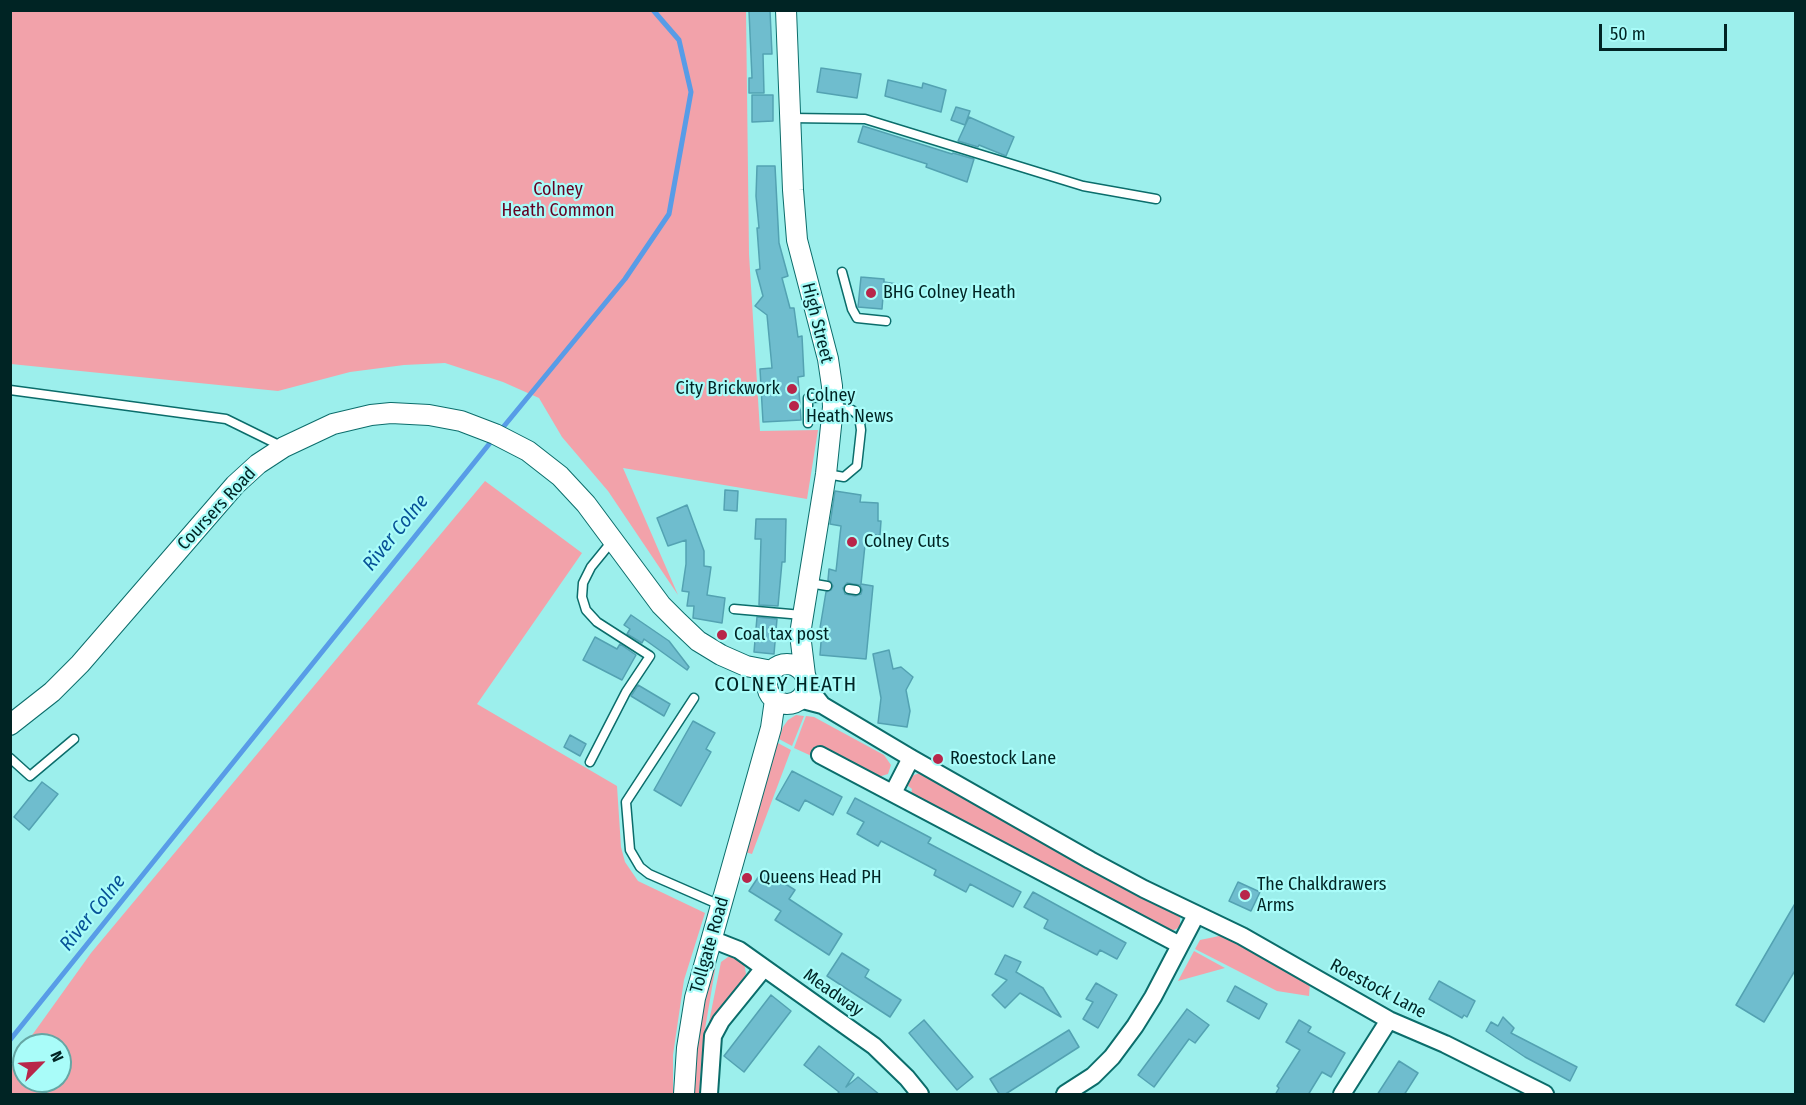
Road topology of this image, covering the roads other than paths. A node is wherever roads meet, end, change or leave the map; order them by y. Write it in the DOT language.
graph roads {
  1 [pos="786,10"];
  2 [pos="790,118"];
  3 [pos="1156,199"];
  4 [pos="842,272"];
  5 [pos="886,321"];
  6 [pos="10,390"];
  7 [pos="833,402"];
  8 [pos="808,423"];
  9 [pos="284,447"];
  10 [pos="826,474"];
  11 [pos="613,540"];
  12 [pos="734,609"];
  13 [pos="802,625"];
  14 [pos="787,686"];
  15 [pos="694,698"];
  16 [pos="10,725"];
  17 [pos="74,739"];
  18 [pos="820,755"];
  19 [pos="10,758"];
  20 [pos="911,758"];
  21 [pos="590,762"];
  22 [pos="893,793"];
  23 [pos="721,905"];
  24 [pos="1196,915"];
  25 [pos="711,939"];
  26 [pos="1180,945"];
  27 [pos="764,968"];
  28 [pos="1389,1020"];
  29 [pos="684,1095"];
  30 [pos="709,1095"];
  31 [pos="920,1095"];
  32 [pos="1065,1095"];
  33 [pos="1342,1095"];
  34 [pos="1545,1095"];
  1 -- 2 [label="street, High Street"];
  2 -- 3 [label="lane"];
  2 -- 7 [label="street, High Street"];
  4 -- 5 [label="lane"];
  6 -- 9 [label="lane"];
  7 -- 8 [label="lane"];
  7 -- 10 [label="street, High Street"];
  7 -- 10 [label="lane"];
  9 -- 11 [label="street, Coursers Road"];
  9 -- 16 [label="street, Coursers Road"];
  10 -- 13 [label="street, High Street"];
  11 -- 14 [label="street, Coursers Road"];
  11 -- 21 [label="lane"];
  12 -- 13 [label="lane"];
  13 -- 14 [label="street, High Street"];
  14 -- 20 [label="street, Roestock Lane"];
  14 -- 23 [label="street, Tollgate Road"];
  15 -- 23 [label="lane"];
  17 -- 19 [label="lane"];
  18 -- 22 [label="street"];
  20 -- 22 [label="street"];
  20 -- 24 [label="street, Roestock Lane"];
  22 -- 26 [label="street"];
  23 -- 25 [label="street, Tollgate Road"];
  24 -- 26 [label="street"];
  24 -- 28 [label="street, Roestock Lane"];
  25 -- 27 [label="street, Meadway"];
  25 -- 29 [label="street, Tollgate Road"];
  26 -- 32 [label="street"];
  27 -- 30 [label="street"];
  27 -- 31 [label="street, Meadway"];
  28 -- 33 [label="street"];
  28 -- 34 [label="street, Roestock Lane"];
}
